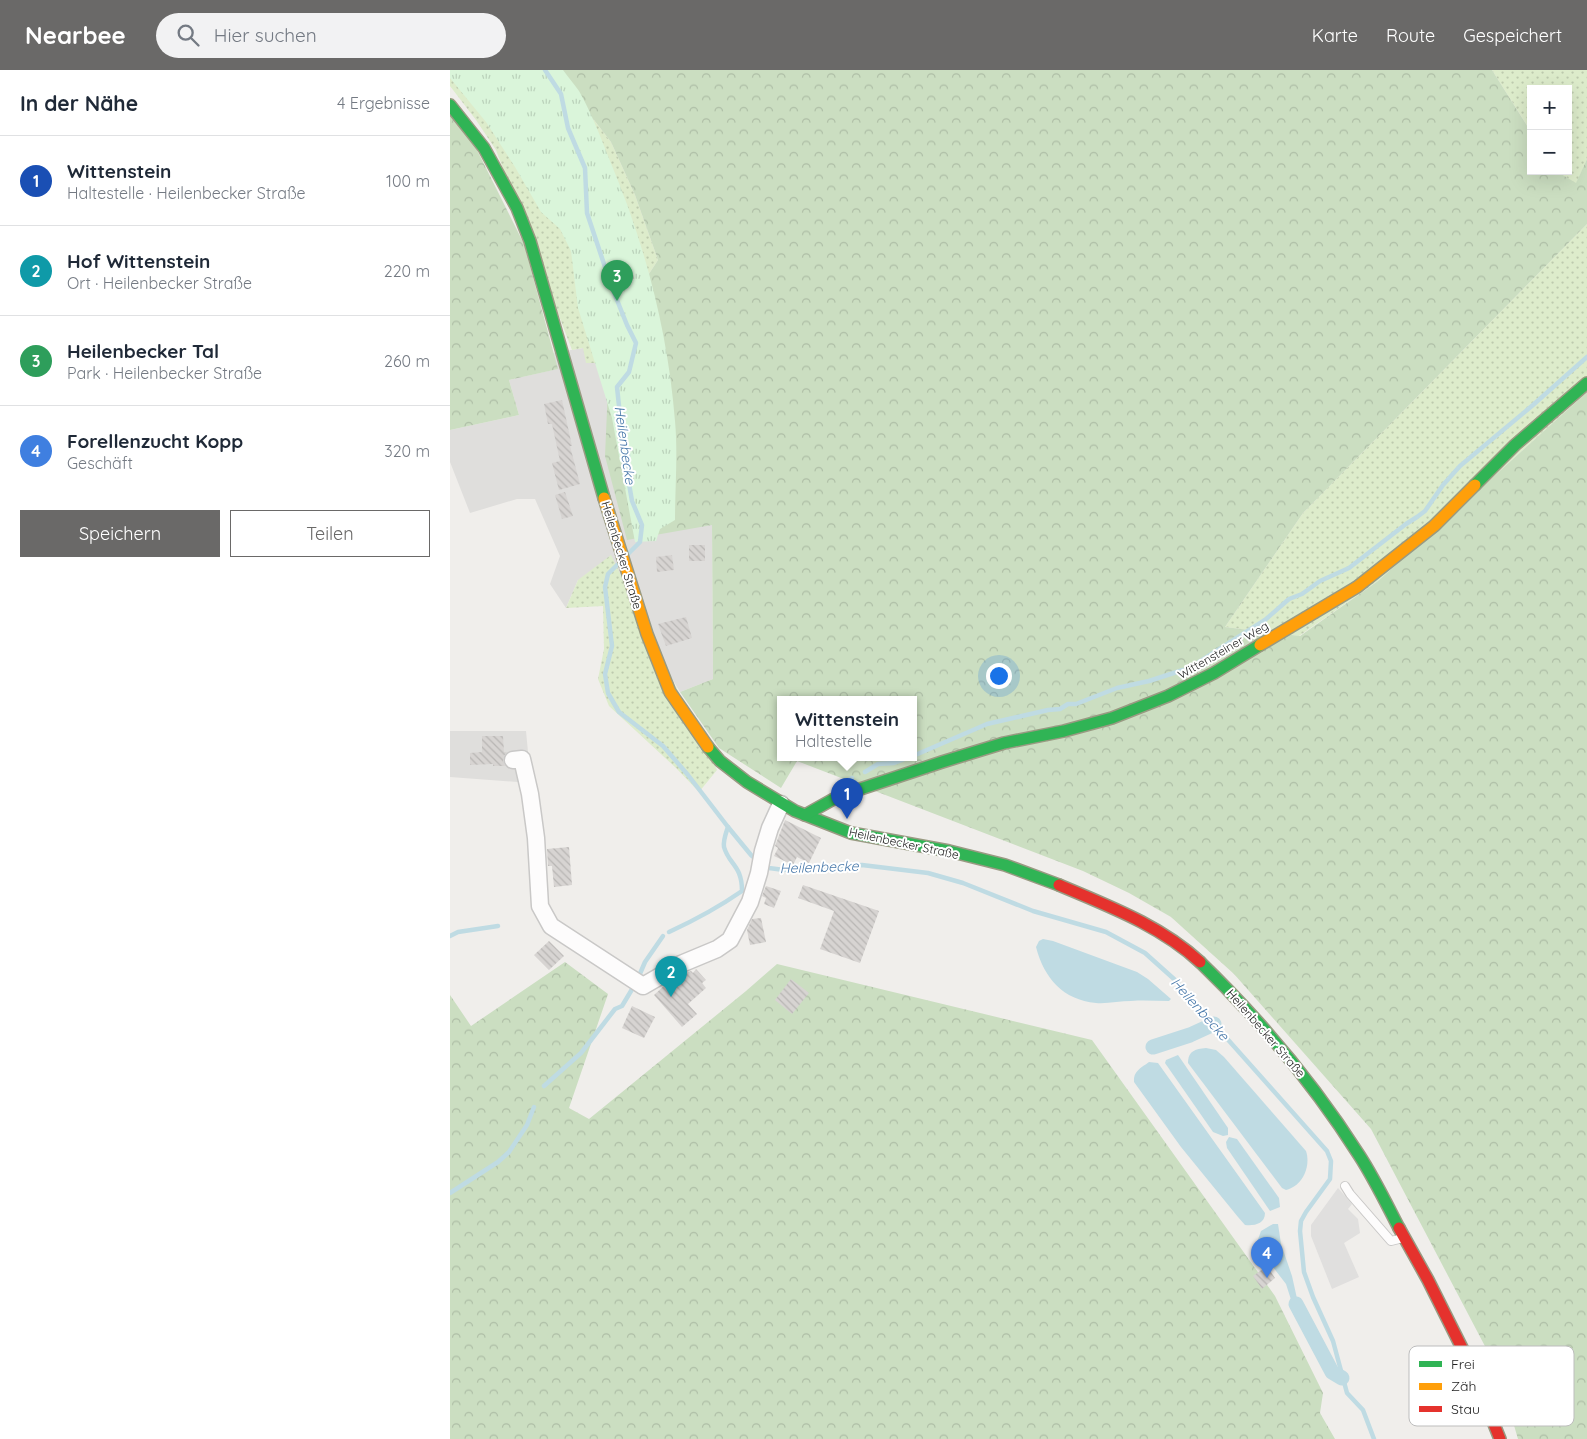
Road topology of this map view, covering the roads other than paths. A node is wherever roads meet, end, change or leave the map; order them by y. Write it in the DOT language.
graph roads {
  1 [pos="450,105"];
  2 [pos="1587,383"];
  3 [pos="513,760"];
  4 [pos="781,804"];
  5 [pos="805,816"];
  6 [pos="1345,1186"];
  7 [pos="1405,1237"];
  8 [pos="1461,1346"];
  9 [pos="1495,1426"];
  10 [pos="1500,1439"];
  1 -- 4 [label="main road, Heilenbecker Straße"];
  2 -- 5 [label="main road, Wittensteiner Weg"];
  3 -- 4 [label="street"];
  4 -- 5 [label="main road, Heilenbecker Straße"];
  5 -- 7 [label="main road, Heilenbecker Straße"];
  6 -- 7 [label="lane"];
  7 -- 8 [label="main road, Heilenbecker Straße"];
  9 -- 10 [label="main road, Heilenbecker Straße"];
}
